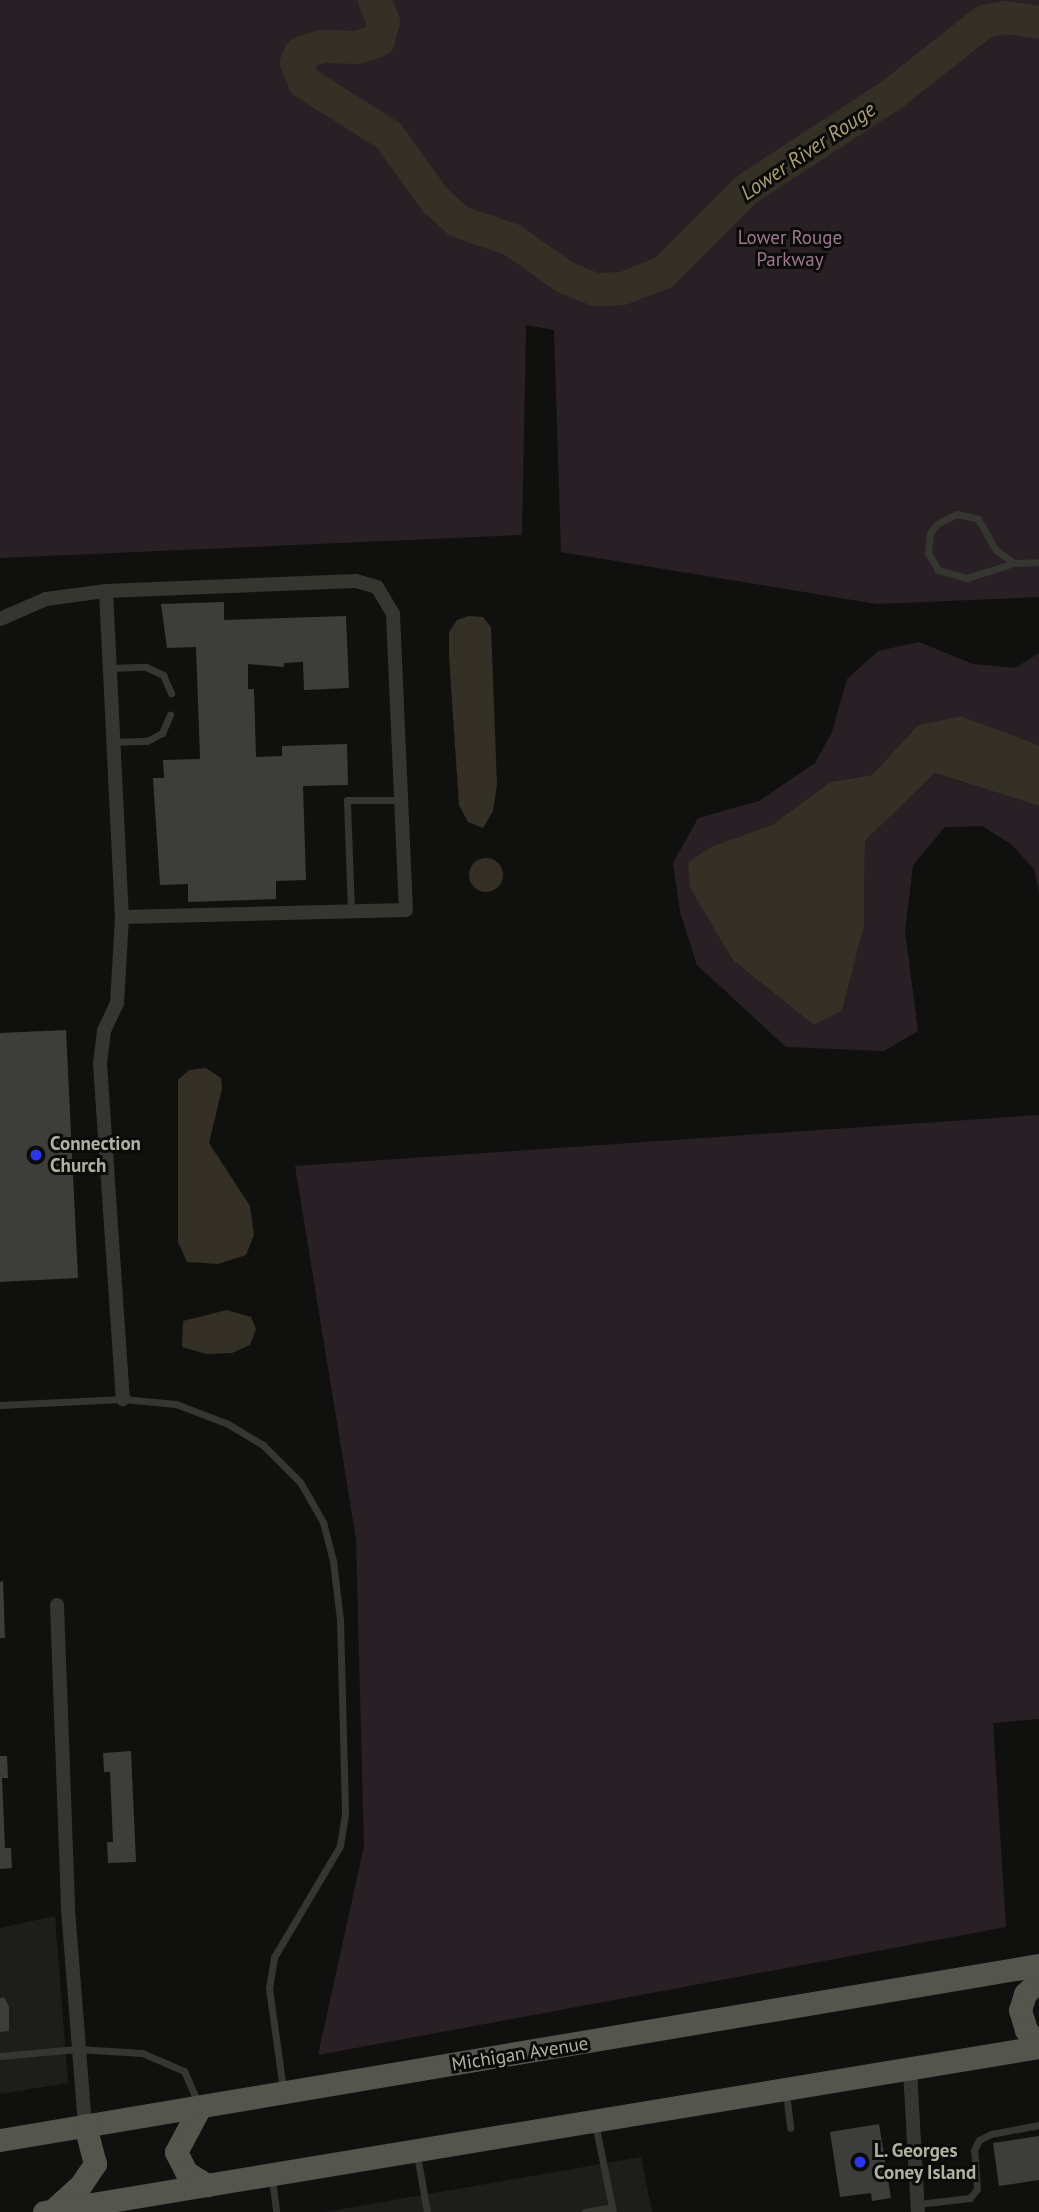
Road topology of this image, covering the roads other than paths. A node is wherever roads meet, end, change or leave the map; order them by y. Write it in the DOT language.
graph roads {
  1 [pos="1039,562"];
  2 [pos="1014,564"];
  3 [pos="106,591"];
  4 [pos="0,619"];
  5 [pos="109,668"];
  6 [pos="171,693"];
  7 [pos="170,715"];
  8 [pos="113,743"];
  9 [pos="402,800"];
  10 [pos="351,912"];
  11 [pos="122,917"];
  12 [pos="122,1399"];
  13 [pos="0,1405"];
  14 [pos="57,1605"];
  15 [pos="1039,1965"];
  16 [pos="1039,1980"];
  17 [pos="1039,2046"];
  18 [pos="78,2049"];
  19 [pos="0,2056"];
  20 [pos="910,2070"];
  21 [pos="786,2092"];
  22 [pos="284,2093"];
  23 [pos="200,2107"];
  24 [pos="595,2122"];
  25 [pos="85,2125"];
  26 [pos="1039,2125"];
  27 [pos="790,2128"];
  28 [pos="0,2140"];
  29 [pos="416,2151"];
  30 [pos="271,2174"];
  31 [pos="207,2185"];
  32 [pos="918,2208"];
  33 [pos="613,2210"];
  34 [pos="49,2211"];
  35 [pos="276,2212"];
  36 [pos="427,2212"];
  37 [pos="584,2212"];
  1 -- 2 [label="lane"];
  2 -- 2 [label="lane"];
  3 -- 4 [label="street"];
  3 -- 5 [label="street"];
  3 -- 9 [label="street"];
  5 -- 6 [label="lane"];
  5 -- 8 [label="street"];
  7 -- 8 [label="lane"];
  8 -- 11 [label="street"];
  9 -- 10 [label="street"];
  9 -- 10 [label="lane"];
  10 -- 11 [label="street"];
  11 -- 12 [label="street"];
  12 -- 13 [label="lane"];
  12 -- 22 [label="lane"];
  14 -- 18 [label="street"];
  15 -- 22 [label="main road, Michigan Avenue"];
  16 -- 17 [label="main road"];
  17 -- 20 [label="main road"];
  18 -- 19 [label="lane"];
  18 -- 23 [label="lane"];
  18 -- 25 [label="street"];
  20 -- 21 [label="main road"];
  20 -- 32 [label="street"];
  21 -- 24 [label="main road"];
  21 -- 27 [label="lane"];
  22 -- 23 [label="main road, Michigan Avenue"];
  23 -- 25 [label="main road, Michigan Avenue"];
  23 -- 31 [label="main road"];
  24 -- 29 [label="main road"];
  24 -- 33 [label="lane"];
  25 -- 28 [label="main road, Michigan Avenue"];
  25 -- 34 [label="main road"];
  26 -- 32 [label="lane"];
  29 -- 30 [label="main road"];
  29 -- 36 [label="lane"];
  30 -- 31 [label="main road"];
  30 -- 35 [label="lane"];
  31 -- 34 [label="main road"];
  33 -- 37 [label="lane"];
}
